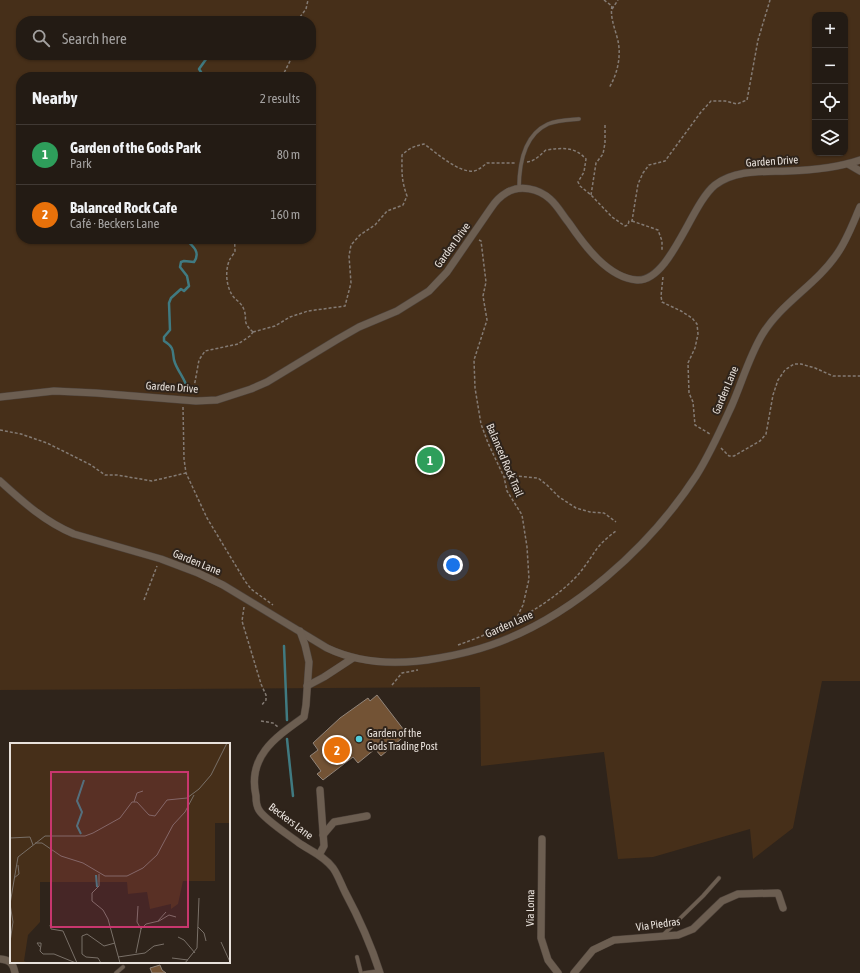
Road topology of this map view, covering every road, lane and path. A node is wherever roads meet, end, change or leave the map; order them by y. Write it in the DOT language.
graph roads {
  1 [pos="308,0"];
  2 [pos="604,0"];
  3 [pos="618,0"];
  4 [pos="770,0"];
  5 [pos="611,10"];
  6 [pos="301,16"];
  7 [pos="290,60"];
  8 [pos="284,72"];
  9 [pos="609,88"];
  10 [pos="579,119"];
  11 [pos="605,123"];
  12 [pos="860,160"];
  13 [pos="521,163"];
  14 [pos="848,164"];
  15 [pos="860,171"];
  16 [pos="518,189"];
  17 [pos="592,195"];
  18 [pos="860,207"];
  19 [pos="632,221"];
  20 [pos="474,234"];
  21 [pos="234,244"];
  22 [pos="663,265"];
  23 [pos="253,332"];
  24 [pos="0,397"];
  25 [pos="191,400"];
  26 [pos="0,430"];
  27 [pos="186,473"];
  28 [pos="504,477"];
  29 [pos="0,481"];
  30 [pos="616,522"];
  31 [pos="616,531"];
  32 [pos="160,559"];
  33 [pos="251,588"];
  34 [pos="246,599"];
  35 [pos="144,600"];
  36 [pos="276,607"];
  37 [pos="514,621"];
  38 [pos="300,631"];
  39 [pos="453,647"];
  40 [pos="352,658"];
  41 [pos="420,669"];
  42 [pos="392,685"];
  43 [pos="307,686"];
  44 [pos="261,706"];
  45 [pos="261,721"];
  46 [pos="284,731"];
  47 [pos="320,790"];
  48 [pos="367,816"];
  49 [pos="323,835"];
  50 [pos="542,839"];
  51 [pos="319,855"];
  52 [pos="719,878"];
  53 [pos="783,908"];
  54 [pos="662,936"];
  55 [pos="357,957"];
  56 [pos="0,959"];
  57 [pos="10,962"];
  58 [pos="10,963"];
  59 [pos="123,967"];
  60 [pos="380,972"];
  61 [pos="15,973"];
  62 [pos="116,973"];
  63 [pos="361,973"];
  64 [pos="364,973"];
  65 [pos="558,973"];
  66 [pos="574,973"];
  1 -- 6 [label="path"];
  2 -- 5 [label="path"];
  3 -- 5 [label="path"];
  4 -- 19 [label="path"];
  5 -- 9 [label="path"];
  7 -- 8 [label="path"];
  10 -- 13 [label="lane"];
  11 -- 17 [label="path"];
  12 -- 14 [label="street, Garden Drive"];
  13 -- 16 [label="lane"];
  13 -- 17 [label="path"];
  13 -- 23 [label="path"];
  14 -- 15 [label="street"];
  14 -- 22 [label="street, Garden Drive"];
  16 -- 20 [label="street, Garden Drive"];
  16 -- 22 [label="street, Garden Drive"];
  17 -- 19 [label="path"];
  18 -- 40 [label="street, Garden Lane"];
  19 -- 22 [label="path"];
  20 -- 25 [label="street, Garden Drive"];
  20 -- 28 [label="path, Balanced Rock Trail"];
  21 -- 23 [label="path"];
  23 -- 25 [label="path"];
  24 -- 25 [label="street, Garden Drive"];
  25 -- 27 [label="path"];
  26 -- 27 [label="path"];
  27 -- 33 [label="path"];
  28 -- 30 [label="path"];
  28 -- 37 [label="path, Balanced Rock Trail"];
  29 -- 32 [label="street, Garden Lane"];
  31 -- 37 [label="path"];
  32 -- 34 [label="street, Garden Lane"];
  32 -- 35 [label="path"];
  33 -- 34 [label="path"];
  33 -- 36 [label="path"];
  34 -- 38 [label="street, Garden Lane"];
  34 -- 44 [label="path"];
  37 -- 39 [label="path"];
  38 -- 40 [label="street, Garden Lane"];
  38 -- 43 [label="street, Beckers Lane"];
  40 -- 43 [label="street"];
  41 -- 42 [label="path"];
  43 -- 46 [label="street, Beckers Lane"];
  45 -- 46 [label="path"];
  46 -- 51 [label="street, Beckers Lane"];
  47 -- 49 [label="street"];
  48 -- 49 [label="street"];
  49 -- 51 [label="street"];
  50 -- 65 [label="street, Via Loma"];
  51 -- 60 [label="street, Beckers Lane"];
  52 -- 54 [label="lane"];
  53 -- 54 [label="street, Via Piedras"];
  54 -- 66 [label="street, Via Piedras"];
  55 -- 63 [label="lane"];
  56 -- 57 [label="street"];
  58 -- 61 [label="street"];
  59 -- 62 [label="lane"];
  60 -- 64 [label="lane"];
}
